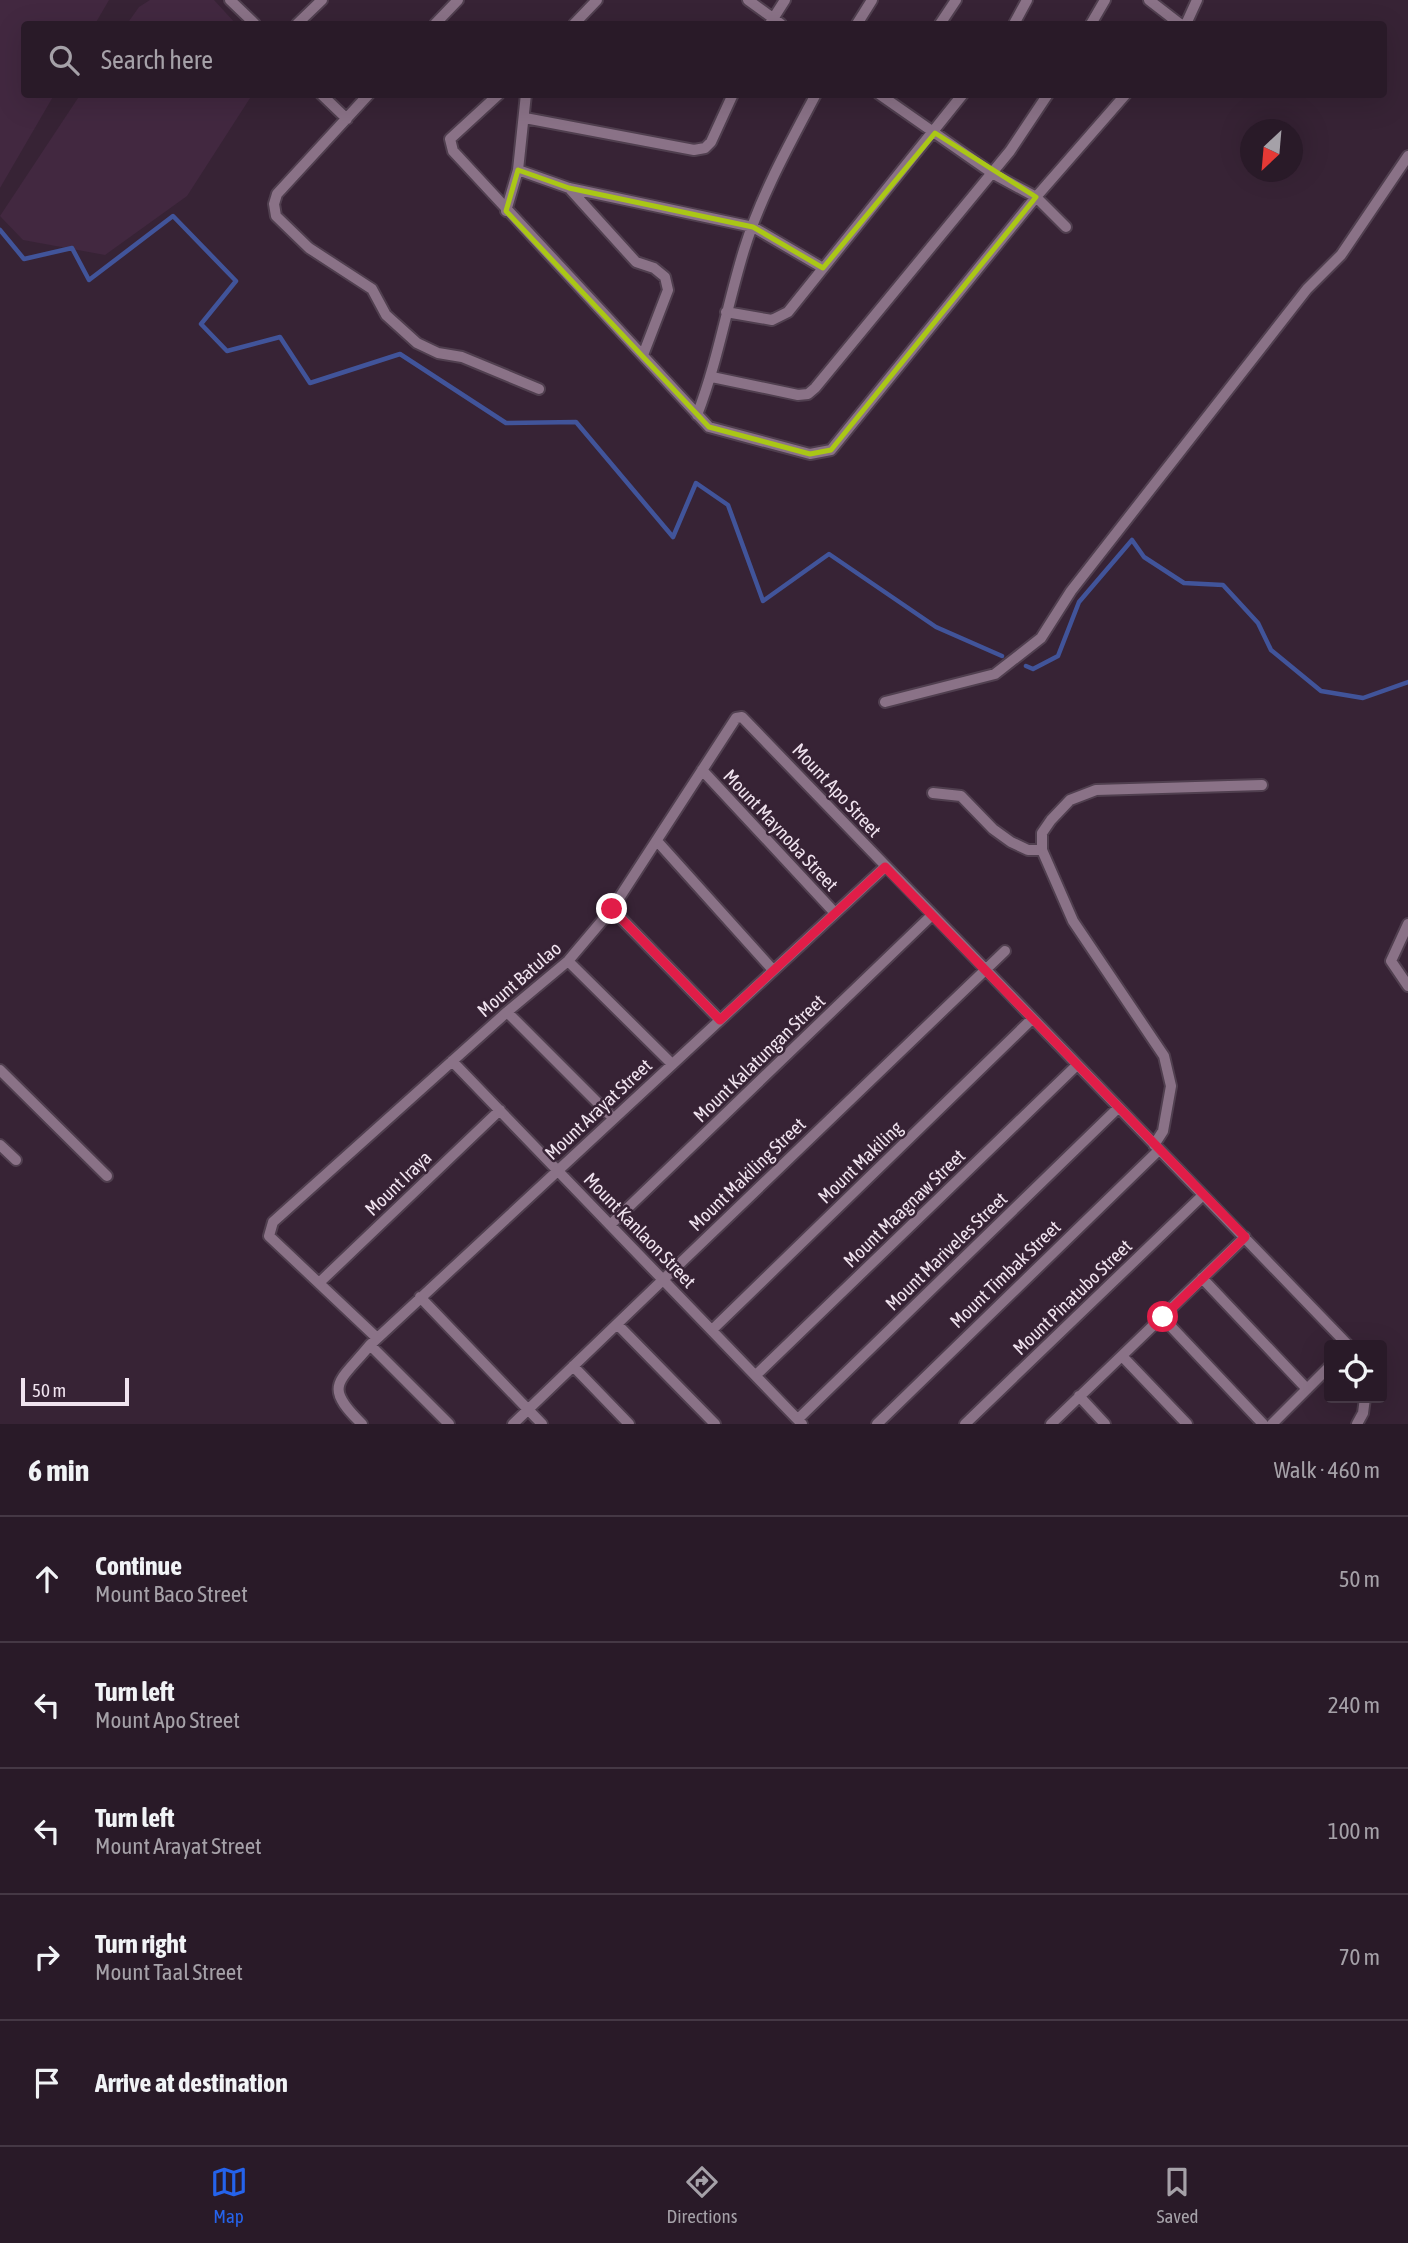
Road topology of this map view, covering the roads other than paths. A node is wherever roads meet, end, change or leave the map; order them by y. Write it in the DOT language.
graph roads {
  1 [pos="230,0"];
  2 [pos="322,0"];
  3 [pos="458,0"];
  4 [pos="597,0"];
  5 [pos="748,0"];
  6 [pos="785,0"];
  7 [pos="872,0"];
  8 [pos="956,0"];
  9 [pos="1027,0"];
  10 [pos="1105,0"];
  11 [pos="1149,0"];
  12 [pos="1197,0"];
  13 [pos="252,21"];
  14 [pos="300,21"];
  15 [pos="438,21"];
  16 [pos="578,21"];
  17 [pos="774,21"];
  18 [pos="775,21"];
  19 [pos="859,21"];
  20 [pos="942,21"];
  21 [pos="1016,21"];
  22 [pos="1093,21"];
  23 [pos="1179,21"];
  24 [pos="1185,21"];
  25 [pos="325,98"];
  26 [pos="365,98"];
  27 [pos="495,98"];
  28 [pos="526,98"];
  29 [pos="731,98"];
  30 [pos="814,98"];
  31 [pos="887,98"];
  32 [pos="961,98"];
  33 [pos="1045,98"];
  34 [pos="1123,98"];
  35 [pos="525,118"];
  36 [pos="347,119"];
  37 [pos="935,133"];
  38 [pos="1408,156"];
  39 [pos="518,170"];
  40 [pos="992,173"];
  41 [pos="569,188"];
  42 [pos="1036,197"];
  43 [pos="506,211"];
  44 [pos="753,227"];
  45 [pos="1066,227"];
  46 [pos="824,268"];
  47 [pos="726,312"];
  48 [pos="643,355"];
  49 [pos="712,377"];
  50 [pos="539,389"];
  51 [pos="698,415"];
  52 [pos="885,702"];
  53 [pos="736,718"];
  54 [pos="702,770"];
  55 [pos="1262,785"];
  56 [pos="933,793"];
  57 [pos="657,841"];
  58 [pos="1042,850"];
  59 [pos="885,867"];
  60 [pos="612,909"];
  61 [pos="835,913"];
  62 [pos="931,916"];
  63 [pos="1408,924"];
  64 [pos="1005,951"];
  65 [pos="568,961"];
  66 [pos="773,970"];
  67 [pos="984,970"];
  68 [pos="1408,986"];
  69 [pos="507,1012"];
  70 [pos="1032,1019"];
  71 [pos="720,1020"];
  72 [pos="452,1061"];
  73 [pos="672,1064"];
  74 [pos="1076,1066"];
  75 [pos="0,1070"];
  76 [pos="1118,1108"];
  77 [pos="500,1110"];
  78 [pos="613,1118"];
  79 [pos="0,1145"];
  80 [pos="1156,1147"];
  81 [pos="16,1160"];
  82 [pos="558,1170"];
  83 [pos="107,1176"];
  84 [pos="1203,1195"];
  85 [pos="610,1225"];
  86 [pos="1245,1237"];
  87 [pos="1202,1278"];
  88 [pos="663,1279"];
  89 [pos="320,1282"];
  90 [pos="420,1297"];
  91 [pos="1163,1317"];
  92 [pos="617,1324"];
  93 [pos="712,1330"];
  94 [pos="1343,1340"];
  95 [pos="373,1341"];
  96 [pos="1122,1356"];
  97 [pos="573,1366"];
  98 [pos="1324,1372"];
  99 [pos="755,1376"];
  100 [pos="1307,1389"];
  101 [pos="1079,1396"];
  102 [pos="1364,1403"];
  103 [pos="528,1409"];
  104 [pos="800,1422"];
  105 [pos="362,1424"];
  106 [pos="449,1424"];
  107 [pos="513,1424"];
  108 [pos="542,1424"];
  109 [pos="629,1424"];
  110 [pos="715,1424"];
  111 [pos="877,1424"];
  112 [pos="965,1424"];
  113 [pos="1051,1424"];
  114 [pos="1105,1424"];
  115 [pos="1187,1424"];
  116 [pos="1263,1424"];
  117 [pos="1272,1424"];
  118 [pos="1357,1424"];
  1 -- 13 [label="street"];
  2 -- 14 [label="street"];
  3 -- 15 [label="street"];
  4 -- 16 [label="street"];
  5 -- 17 [label="street"];
  6 -- 18 [label="street"];
  7 -- 19 [label="street"];
  8 -- 20 [label="street"];
  9 -- 21 [label="street"];
  10 -- 22 [label="street"];
  11 -- 23 [label="street"];
  12 -- 24 [label="street"];
  25 -- 36 [label="street"];
  26 -- 36 [label="street"];
  27 -- 43 [label="street"];
  28 -- 35 [label="street"];
  29 -- 35 [label="street"];
  30 -- 44 [label="street"];
  31 -- 37 [label="street"];
  32 -- 37 [label="street"];
  33 -- 40 [label="street"];
  34 -- 42 [label="street"];
  35 -- 39 [label="street"];
  36 -- 50 [label="street"];
  37 -- 40 [label="street"];
  37 -- 46 [label="street"];
  38 -- 52 [label="street"];
  39 -- 41 [label="street"];
  39 -- 43 [label="street"];
  40 -- 42 [label="street"];
  40 -- 49 [label="street"];
  41 -- 44 [label="street"];
  41 -- 48 [label="street"];
  42 -- 45 [label="street"];
  42 -- 51 [label="street"];
  43 -- 48 [label="street"];
  44 -- 46 [label="street"];
  44 -- 47 [label="street"];
  46 -- 47 [label="street"];
  47 -- 49 [label="street"];
  48 -- 51 [label="street"];
  49 -- 51 [label="street"];
  53 -- 54 [label="street, Mount Batulao"];
  53 -- 59 [label="street, Mount Apo Street"];
  54 -- 57 [label="street, Mount Batulao"];
  54 -- 61 [label="street, Mount Maynoba Street"];
  55 -- 58 [label="street"];
  56 -- 58 [label="street"];
  57 -- 60 [label="street, Mount Batulao"];
  57 -- 66 [label="street"];
  58 -- 80 [label="street"];
  59 -- 61 [label="street, Mount Arayat Street"];
  59 -- 62 [label="street, Mount Apo Street"];
  60 -- 65 [label="street, Mount Batulao"];
  60 -- 71 [label="street"];
  61 -- 66 [label="street, Mount Arayat Street"];
  62 -- 67 [label="street, Mount Apo Street"];
  62 -- 85 [label="street, Mount Kalatungan Street"];
  63 -- 68 [label="street"];
  64 -- 67 [label="street, Mount Makiling Street"];
  65 -- 69 [label="street, Mount Batulao"];
  65 -- 73 [label="street"];
  66 -- 71 [label="street, Mount Arayat Street"];
  67 -- 70 [label="street, Mount Apo Street"];
  67 -- 88 [label="street, Mount Makiling Street"];
  69 -- 72 [label="street, Mount Batulao"];
  69 -- 78 [label="street"];
  70 -- 74 [label="street, Mount Apo Street"];
  70 -- 93 [label="street, Mount Makiling"];
  71 -- 73 [label="street, Mount Arayat Street"];
  72 -- 77 [label="street, Mount Kanlaon Street"];
  72 -- 89 [label="street, Mount Batulao"];
  73 -- 78 [label="street, Mount Arayat Street"];
  74 -- 76 [label="street, Mount Apo Street"];
  74 -- 99 [label="street, Mount Maagnaw Street"];
  75 -- 83 [label="street"];
  76 -- 80 [label="street, Mount Apo Street"];
  76 -- 104 [label="street, Mount Mariveles Street"];
  77 -- 82 [label="street, Mount Kanlaon Street"];
  77 -- 89 [label="street, Mount Iraya"];
  78 -- 82 [label="street, Mount Arayat Street"];
  79 -- 81 [label="street"];
  80 -- 84 [label="street, Mount Apo Street"];
  80 -- 111 [label="street, Mount Timbak Street"];
  82 -- 85 [label="street, Mount Kanlaon Street"];
  82 -- 90 [label="street, Mount Arayat Street"];
  84 -- 86 [label="street, Mount Apo Street"];
  84 -- 112 [label="street, Mount Pinatubo Street"];
  85 -- 88 [label="street, Mount Kanlaon Street"];
  86 -- 87 [label="street"];
  86 -- 94 [label="street, Mount Apo Street"];
  87 -- 91 [label="street"];
  87 -- 100 [label="street"];
  88 -- 92 [label="street, Mount Makiling Street"];
  88 -- 93 [label="street, Mount Kanlaon Street"];
  89 -- 95 [label="street"];
  90 -- 95 [label="street, Mount Arayat Street"];
  90 -- 103 [label="street"];
  91 -- 96 [label="street"];
  91 -- 116 [label="street"];
  92 -- 97 [label="street, Mount Makiling Street"];
  92 -- 110 [label="street"];
  93 -- 99 [label="street, Mount Kanlaon Street"];
  95 -- 105 [label="street, Mount Arayat Street"];
  95 -- 106 [label="street"];
  96 -- 101 [label="street"];
  96 -- 115 [label="street"];
  97 -- 103 [label="street, Mount Makiling Street"];
  97 -- 109 [label="street"];
  98 -- 100 [label="street"];
  99 -- 104 [label="street, Mount Kanlaon Street"];
  100 -- 117 [label="street"];
  101 -- 113 [label="street"];
  101 -- 114 [label="street"];
  102 -- 118 [label="street"];
  103 -- 107 [label="street, Mount Makiling Street"];
  103 -- 108 [label="street"];
}
